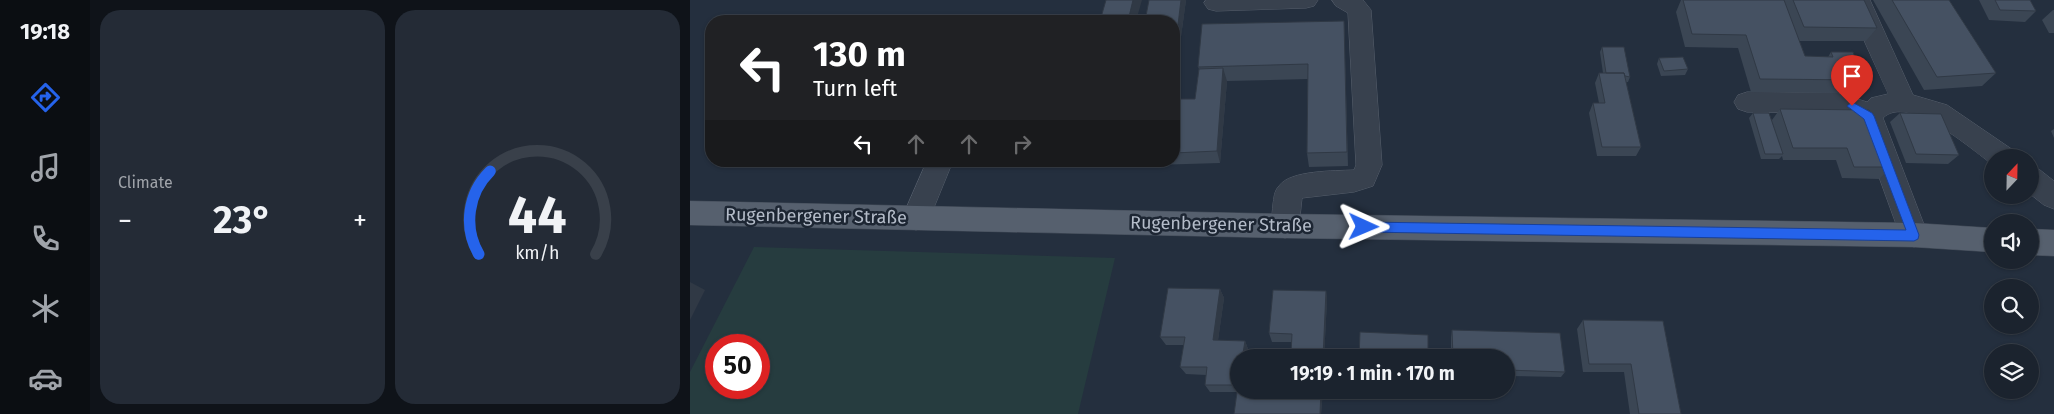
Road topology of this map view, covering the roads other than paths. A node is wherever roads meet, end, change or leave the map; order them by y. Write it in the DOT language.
graph roads {
  1 [pos="1306,0"];
  2 [pos="1344,0"];
  3 [pos="1858,0"];
  4 [pos="1216,3"];
  5 [pos="1748,102"];
  6 [pos="1904,102"];
  7 [pos="1869,116"];
  8 [pos="1991,149"];
  9 [pos="937,167"];
  10 [pos="2039,185"];
  11 [pos="2054,197"];
  12 [pos="690,213"];
  13 [pos="916,218"];
  14 [pos="1285,226"];
  15 [pos="1914,235"];
  16 [pos="1984,239"];
  17 [pos="2039,242"];
  18 [pos="2054,243"];
  1 -- 4 [label="lane"];
  2 -- 14 [label="lane"];
  3 -- 6 [label="lane"];
  5 -- 7 [label="lane"];
  6 -- 7 [label="lane"];
  6 -- 8 [label="lane"];
  7 -- 15 [label="lane"];
  9 -- 13 [label="lane"];
  10 -- 11 [label="lane"];
  12 -- 13 [label="main road, Rugenbergener Straße"];
  13 -- 14 [label="main road, Rugenbergener Straße"];
  14 -- 15 [label="main road, Rugenbergener Straße"];
  15 -- 16 [label="main road, Rugenbergener Straße"];
  17 -- 18 [label="main road"];
}
